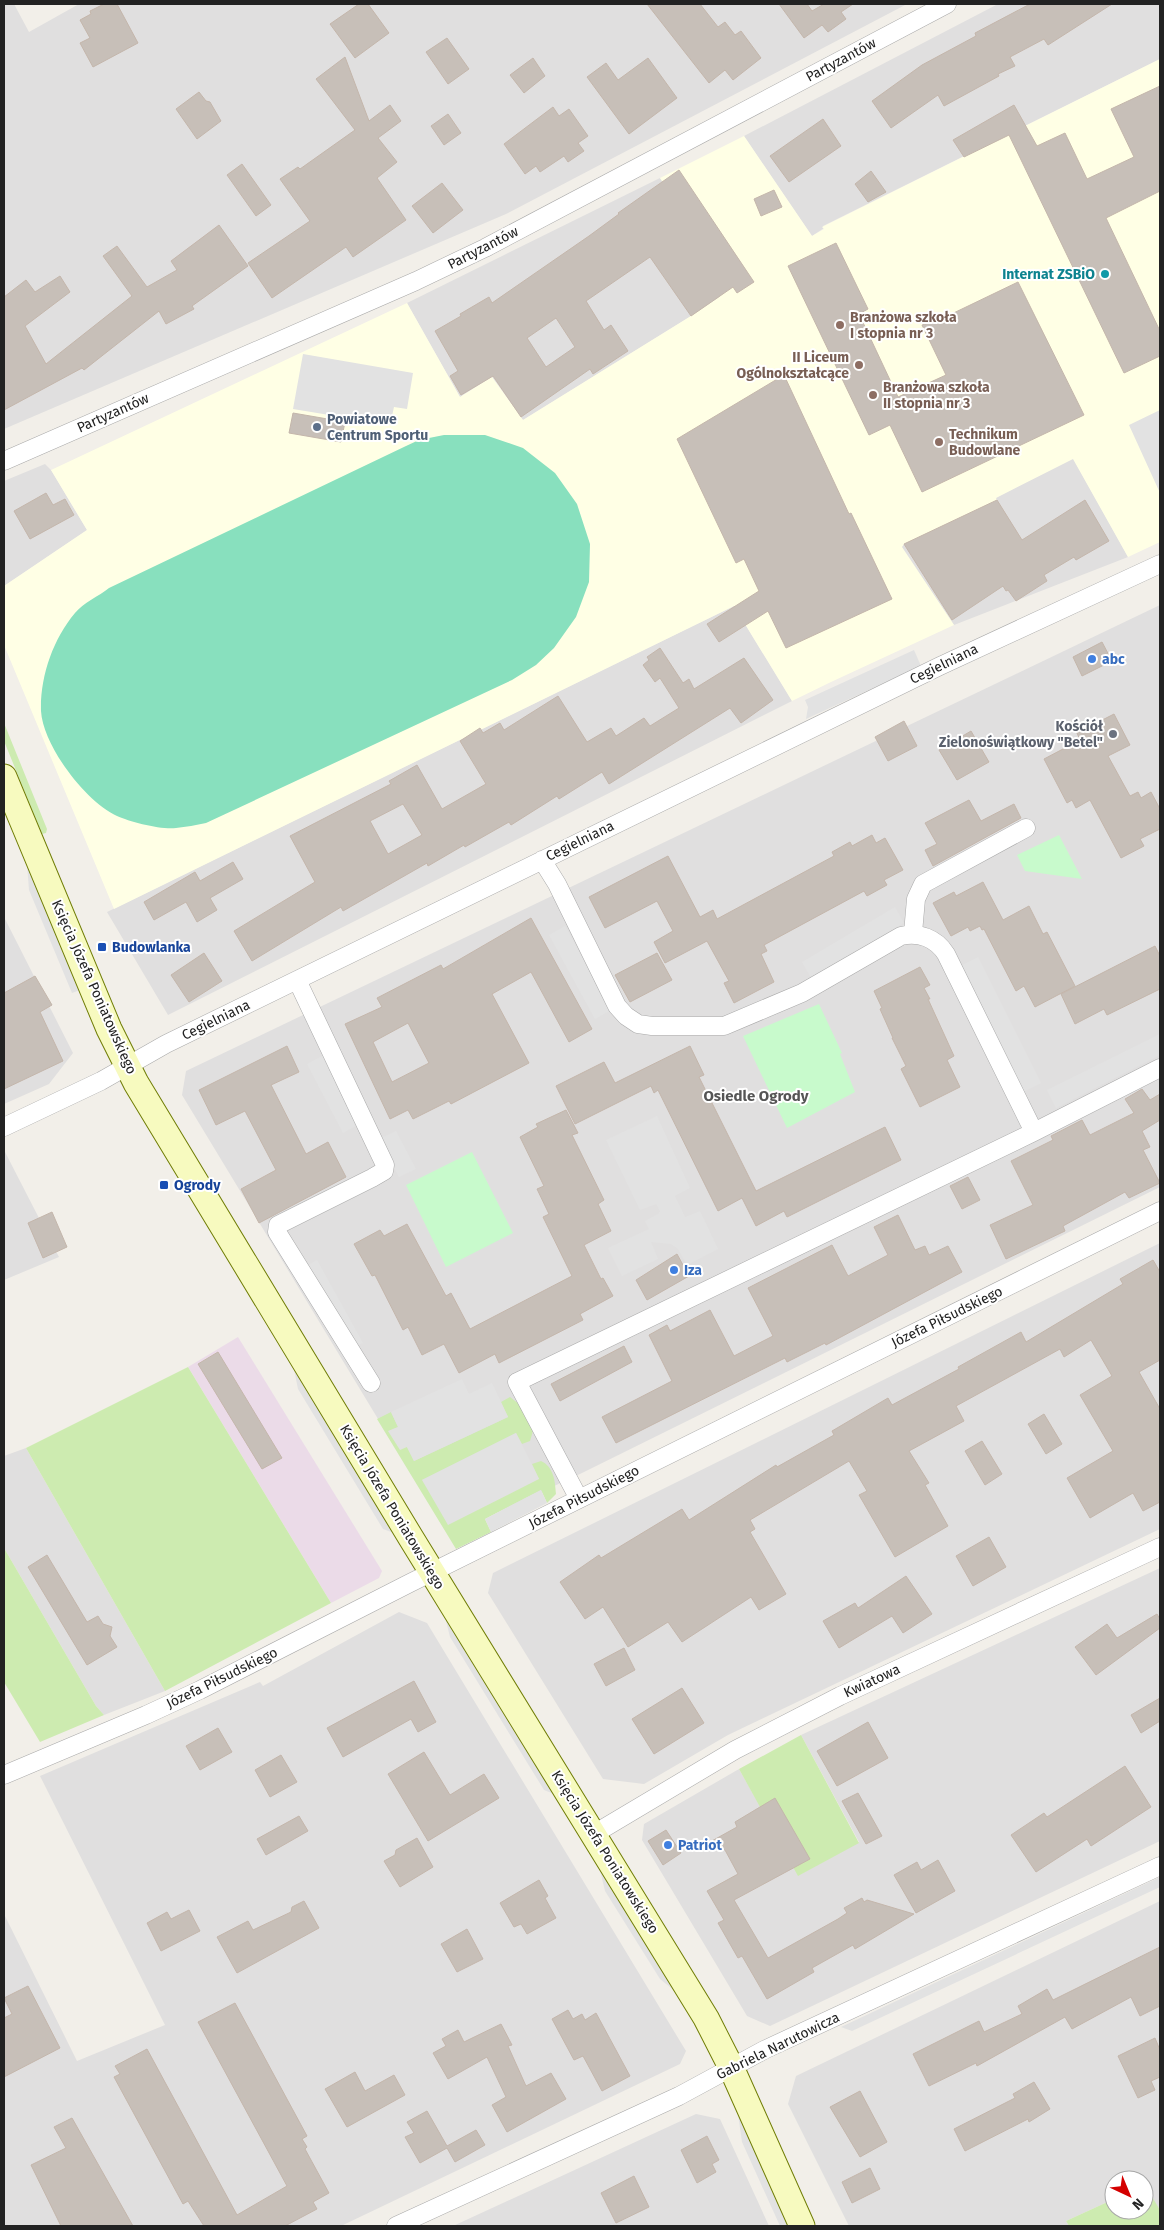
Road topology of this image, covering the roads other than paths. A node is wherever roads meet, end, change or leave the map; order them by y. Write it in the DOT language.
graph roads {
  1 [pos="947,4"];
  2 [pos="4,461"];
  3 [pos="1160,564"];
  4 [pos="4,777"];
  5 [pos="1026,828"];
  6 [pos="542,860"];
  7 [pos="912,933"];
  8 [pos="297,980"];
  9 [pos="127,1066"];
  10 [pos="1160,1068"];
  11 [pos="4,1127"];
  12 [pos="1034,1132"];
  13 [pos="1160,1211"];
  14 [pos="370,1383"];
  15 [pos="579,1499"];
  16 [pos="1160,1547"];
  17 [pos="432,1572"];
  18 [pos="4,1775"];
  19 [pos="594,1834"];
  20 [pos="1160,1866"];
  21 [pos="731,2067"];
  22 [pos="396,2226"];
  23 [pos="802,2226"];
  1 -- 2 [label="street, Partyzantów"];
  3 -- 6 [label="street, Cegielniana"];
  4 -- 9 [label="street, Księcia Józefa Poniatowskiego"];
  5 -- 7 [label="street"];
  6 -- 7 [label="street"];
  6 -- 8 [label="street, Cegielniana"];
  7 -- 12 [label="street"];
  8 -- 9 [label="street, Cegielniana"];
  8 -- 14 [label="street"];
  9 -- 11 [label="street, Cegielniana"];
  9 -- 17 [label="street, Księcia Józefa Poniatowskiego"];
  10 -- 12 [label="street"];
  12 -- 15 [label="street"];
  13 -- 15 [label="street, Józefa Piłsudskiego"];
  15 -- 17 [label="street, Józefa Piłsudskiego"];
  16 -- 19 [label="street, Kwiatowa"];
  17 -- 18 [label="street, Józefa Piłsudskiego"];
  17 -- 19 [label="street, Księcia Józefa Poniatowskiego"];
  19 -- 21 [label="street, Księcia Józefa Poniatowskiego"];
  20 -- 21 [label="street, Gabriela Narutowicza"];
  21 -- 22 [label="street, Gabriela Narutowicza"];
  21 -- 23 [label="street, Księcia Józefa Poniatowskiego"];
}
